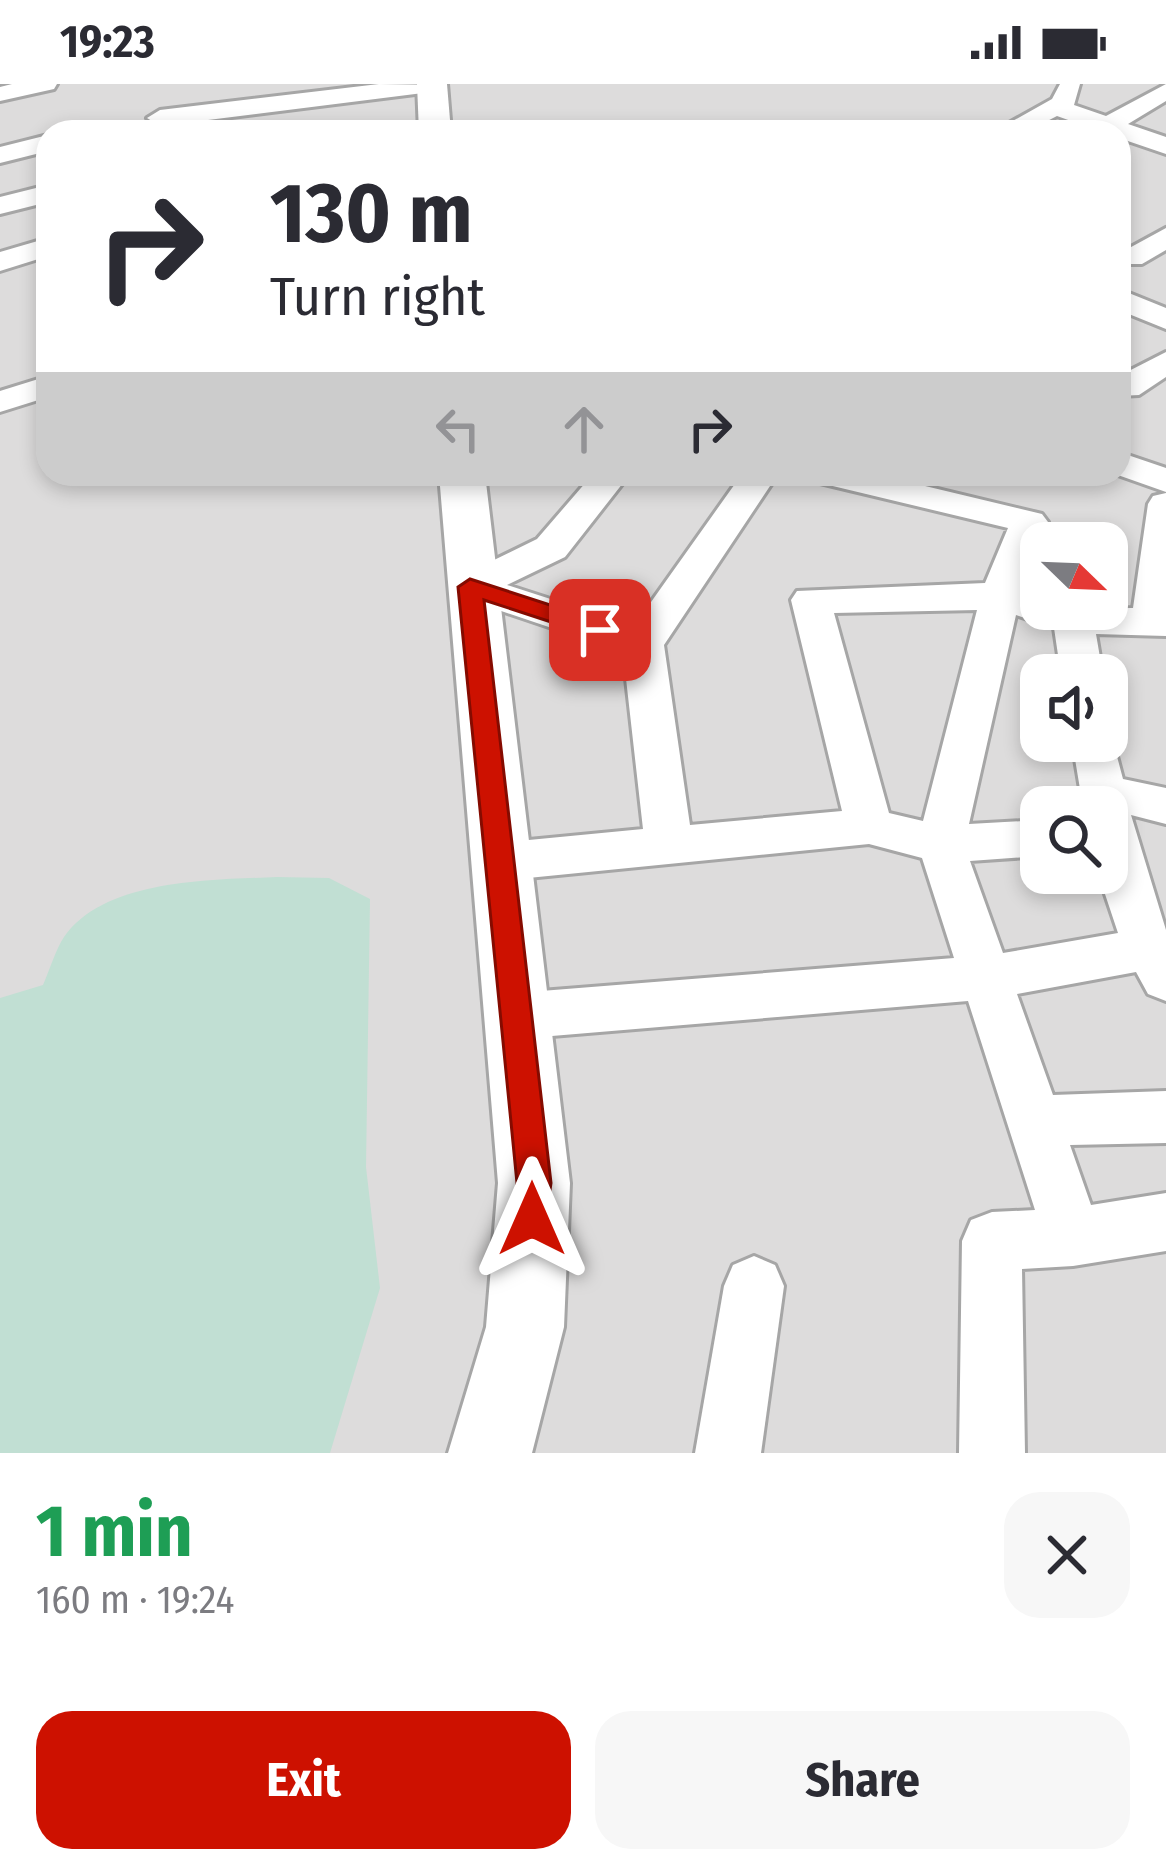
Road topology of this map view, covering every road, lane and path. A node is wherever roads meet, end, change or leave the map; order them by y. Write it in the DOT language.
graph roads {
  1 [pos="45,84"];
  2 [pos="431,84"];
  3 [pos="1070,84"];
  4 [pos="1166,90"];
  5 [pos="0,94"];
  6 [pos="1055,107"];
  7 [pos="160,117"];
  8 [pos="434,120"];
  9 [pos="1030,120"];
  10 [pos="1091,120"];
  11 [pos="1118,120"];
  12 [pos="1131,134"];
  13 [pos="36,146"];
  14 [pos="1166,146"];
  15 [pos="0,155"];
  16 [pos="1135,162"];
  17 [pos="36,196"];
  18 [pos="0,206"];
  19 [pos="1166,237"];
  20 [pos="36,251"];
  21 [pos="0,262"];
  22 [pos="1166,272"];
  23 [pos="1131,304"];
  24 [pos="1166,320"];
  25 [pos="1166,362"];
  26 [pos="1131,385"];
  27 [pos="36,390"];
  28 [pos="0,402"];
  29 [pos="1131,468"];
  30 [pos="1166,481"];
  31 [pos="463,486"];
  32 [pos="602,486"];
  33 [pos="752,486"];
  34 [pos="879,486"];
  35 [pos="1166,504"];
  36 [pos="470,587"];
  37 [pos="1000,596"];
  38 [pos="1020,603"];
  39 [pos="1128,621"];
  40 [pos="1159,621"];
  41 [pos="644,644"];
  42 [pos="1166,806"];
  43 [pos="1128,815"];
  44 [pos="869,826"];
  45 [pos="1020,839"];
  46 [pos="941,844"];
  47 [pos="669,846"];
  48 [pos="498,862"];
  49 [pos="1128,880"];
  50 [pos="1156,964"];
  51 [pos="988,977"];
  52 [pos="516,1016"];
  53 [pos="1166,1117"];
  54 [pos="1034,1121"];
  55 [pos="1166,1222"];
  56 [pos="1073,1237"];
  57 [pos="754,1286"];
  58 [pos="490,1453"];
  59 [pos="728,1453"];
  60 [pos="992,1453"];
  1 -- 5 [label="street"];
  2 -- 7 [label="street"];
  2 -- 8 [label="street"];
  3 -- 6 [label="street"];
  4 -- 11 [label="street"];
  6 -- 9 [label="street"];
  6 -- 10 [label="street"];
  12 -- 14 [label="street"];
  13 -- 15 [label="street"];
  14 -- 16 [label="street"];
  17 -- 18 [label="street"];
  19 -- 22 [label="street"];
  20 -- 21 [label="street"];
  23 -- 24 [label="street"];
  25 -- 26 [label="street"];
  27 -- 28 [label="street"];
  29 -- 30 [label="street"];
  31 -- 36 [label="street"];
  32 -- 36 [label="street"];
  33 -- 41 [label="street"];
  34 -- 37 [label="street"];
  35 -- 40 [label="street"];
  36 -- 41 [label="street"];
  36 -- 48 [label="street"];
  37 -- 38 [label="street"];
  37 -- 44 [label="street"];
  37 -- 46 [label="street"];
  39 -- 40 [label="street"];
  41 -- 47 [label="street"];
  42 -- 43 [label="street"];
  44 -- 46 [label="street"];
  44 -- 47 [label="street"];
  45 -- 46 [label="street"];
  46 -- 51 [label="street"];
  47 -- 48 [label="street"];
  48 -- 52 [label="street"];
  49 -- 50 [label="street"];
  50 -- 51 [label="street"];
  51 -- 52 [label="street"];
  51 -- 54 [label="street"];
  52 -- 58 [label="street"];
  53 -- 54 [label="street"];
  54 -- 56 [label="street"];
  55 -- 56 [label="street"];
  56 -- 60 [label="street"];
  57 -- 59 [label="street"];
}
